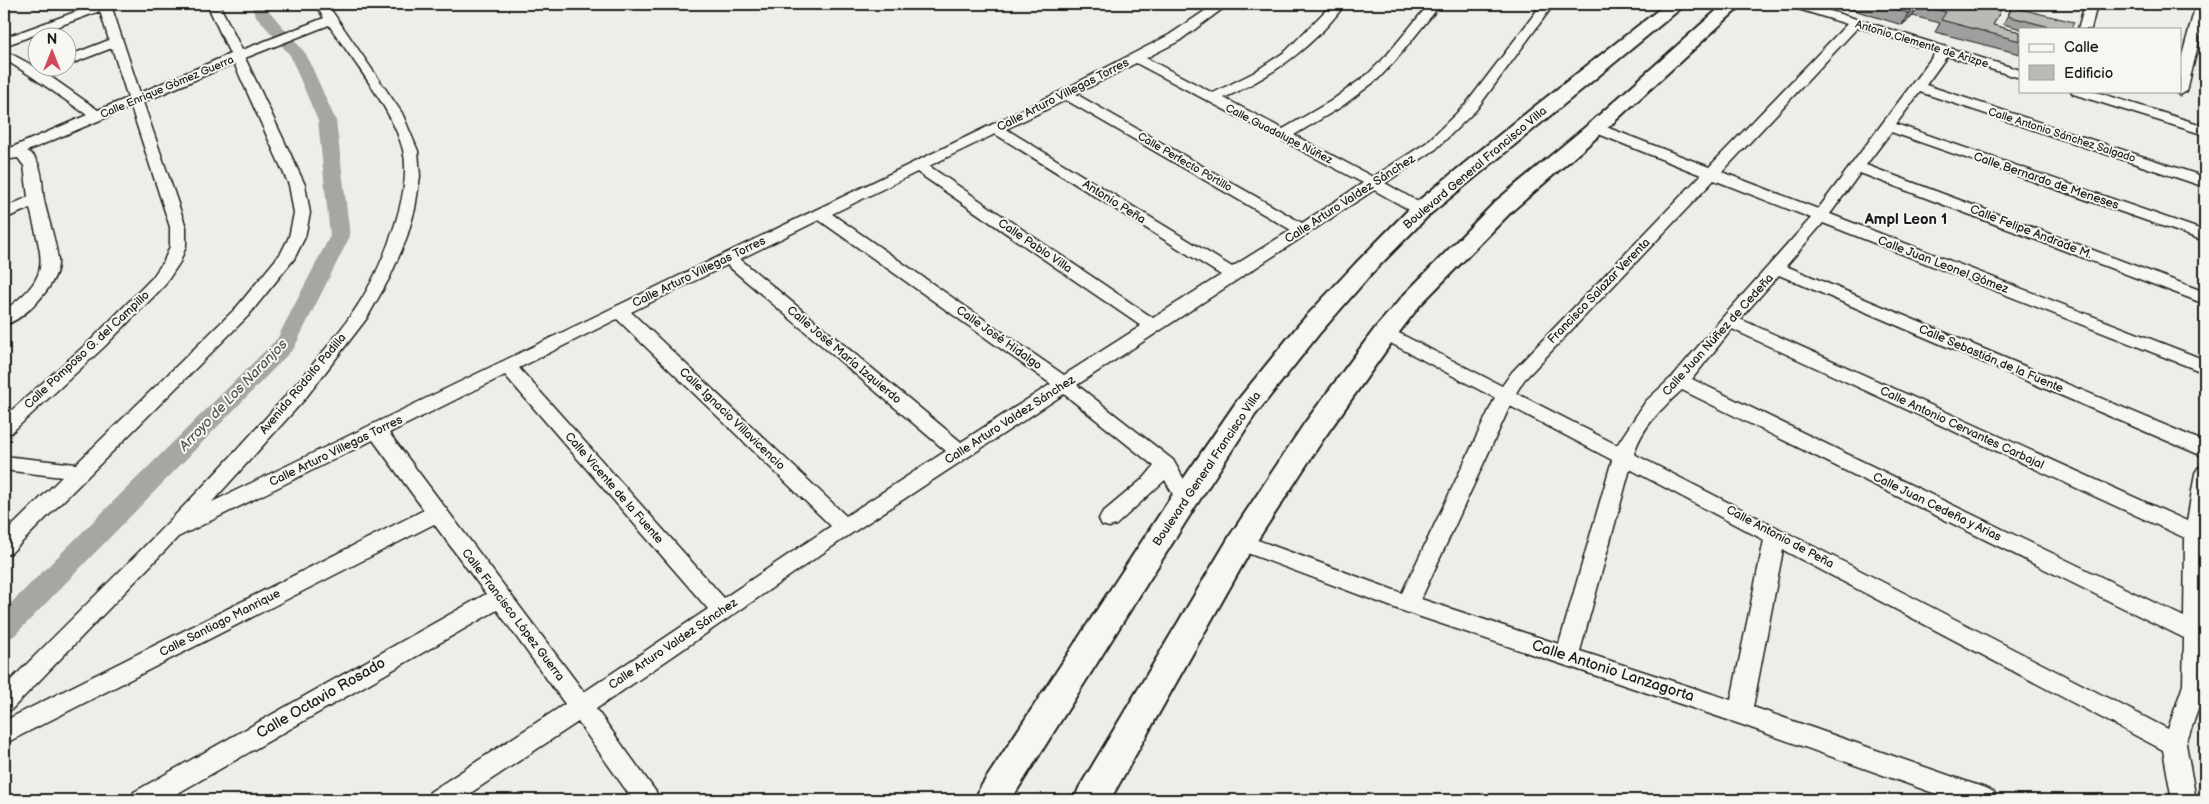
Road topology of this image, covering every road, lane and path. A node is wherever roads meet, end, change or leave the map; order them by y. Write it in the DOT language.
graph roads {
  1 [pos="105,4"];
  2 [pos="213,4"];
  3 [pos="321,4"];
  4 [pos="1223,4"];
  5 [pos="1339,4"];
  6 [pos="1435,4"];
  7 [pos="1548,4"];
  8 [pos="1677,4"];
  9 [pos="1720,4"];
  10 [pos="1734,4"];
  11 [pos="1796,4"];
  12 [pos="2091,4"];
  13 [pos="2202,4"];
  14 [pos="331,20"];
  15 [pos="1855,23"];
  16 [pos="2084,28"];
  17 [pos="4,42"];
  18 [pos="116,42"];
  19 [pos="1681,49"];
  20 [pos="1944,51"];
  21 [pos="4,54"];
  22 [pos="238,56"];
  23 [pos="78,57"];
  24 [pos="1136,58"];
  25 [pos="28,68"];
  26 [pos="2019,74"];
  27 [pos="43,78"];
  28 [pos="2182,83"];
  29 [pos="1918,87"];
  30 [pos="2081,92"];
  31 [pos="2180,92"];
  32 [pos="1066,94"];
  33 [pos="137,99"];
  34 [pos="1211,99"];
  35 [pos="97,116"];
  36 [pos="2173,121"];
  37 [pos="1887,126"];
  38 [pos="1596,128"];
  39 [pos="996,129"];
  40 [pos="2205,131"];
  41 [pos="1283,135"];
  42 [pos="6,154"];
  43 [pos="917,165"];
  44 [pos="1857,167"];
  45 [pos="1710,173"];
  46 [pos="2205,182"];
  47 [pos="1374,183"];
  48 [pos="36,199"];
  49 [pos="1421,210"];
  50 [pos="820,213"];
  51 [pos="4,214"];
  52 [pos="1820,217"];
  53 [pos="1303,230"];
  54 [pos="2205,236"];
  55 [pos="729,258"];
  56 [pos="1777,268"];
  57 [pos="1233,276"];
  58 [pos="2205,298"];
  59 [pos="618,311"];
  60 [pos="5,315"];
  61 [pos="1728,321"];
  62 [pos="1154,327"];
  63 [pos="1385,333"];
  64 [pos="507,366"];
  65 [pos="2205,367"];
  66 [pos="1680,381"];
  67 [pos="1065,385"];
  68 [pos="1505,396"];
  69 [pos="4,428"];
  70 [pos="377,431"];
  71 [pos="2205,450"];
  72 [pos="960,452"];
  73 [pos="1623,455"];
  74 [pos="4,463"];
  75 [pos="1166,465"];
  76 [pos="80,472"];
  77 [pos="2205,473"];
  78 [pos="1185,499"];
  79 [pos="437,513"];
  80 [pos="1109,518"];
  81 [pos="845,527"];
  82 [pos="170,532"];
  83 [pos="2195,534"];
  84 [pos="1776,535"];
  85 [pos="1241,542"];
  86 [pos="4,547"];
  87 [pos="500,597"];
  88 [pos="1408,604"];
  89 [pos="722,610"];
  90 [pos="2194,632"];
  91 [pos="1567,657"];
  92 [pos="4,702"];
  93 [pos="581,707"];
  94 [pos="1740,713"];
  95 [pos="4,733"];
  96 [pos="2174,744"];
  97 [pos="143,800"];
  98 [pos="439,800"];
  99 [pos="647,800"];
  100 [pos="992,800"];
  101 [pos="1091,800"];
  102 [pos="1985,800"];
  103 [pos="2184,800"];
  1 -- 17 [label="street"];
  1 -- 18 [label="street, Calle Pomposo G. del Campillo"];
  2 -- 22 [label="street"];
  3 -- 14 [label="street, Avenida Rodolfo Padilla"];
  4 -- 24 [label="street, Calle Arturo Villegas Torres"];
  5 -- 34 [label="street"];
  6 -- 41 [label="street"];
  7 -- 47 [label="street, Calle Arturo Valdez Sánchez"];
  8 -- 49 [label="main road, Boulevard General Francisco Villa"];
  9 -- 19 [label="main road"];
  10 -- 19 [label="main road"];
  11 -- 15 [label="street, Antonio Clemente de Arizpe"];
  12 -- 16 [label="street"];
  13 -- 28 [label="street"];
  14 -- 22 [label="street, Calle Enrique Gómez Guerra"];
  14 -- 82 [label="street, Avenida Rodolfo Padilla"];
  15 -- 20 [label="street, Antonio Clemente de Arizpe"];
  15 -- 45 [label="street, Francisco Salazar Verenta"];
  18 -- 23 [label="street"];
  18 -- 33 [label="street, Calle Pomposo G. del Campillo"];
  19 -- 38 [label="main road"];
  20 -- 26 [label="street, Antonio Clemente de Arizpe"];
  20 -- 29 [label="street, Calle Juan Núñez de Cedeña"];
  21 -- 25 [label="street"];
  22 -- 33 [label="street, Calle Enrique Gómez Guerra"];
  22 -- 76 [label="street"];
  24 -- 32 [label="street, Calle Arturo Villegas Torres"];
  24 -- 34 [label="street, Calle Guadalupe Núñez"];
  27 -- 35 [label="street"];
  29 -- 37 [label="street, Calle Juan Núñez de Cedeña"];
  29 -- 46 [label="street, Calle Antonio Sánchez Salgado"];
  30 -- 36 [label="street"];
  31 -- 36 [label="street"];
  32 -- 39 [label="street, Calle Arturo Villegas Torres"];
  32 -- 53 [label="street, Calle Perfecto Portillo"];
  33 -- 35 [label="street, Calle Enrique Gómez Guerra"];
  33 -- 69 [label="street, Calle Pomposo G. del Campillo"];
  34 -- 41 [label="street, Calle Guadalupe Núñez"];
  35 -- 42 [label="street, Calle Enrique Gómez Guerra"];
  36 -- 40 [label="street"];
  37 -- 44 [label="street, Calle Juan Núñez de Cedeña"];
  37 -- 54 [label="street, Calle Bernardo de Meneses"];
  38 -- 45 [label="street, Calle Juan Leonel Gómez"];
  38 -- 63 [label="main road"];
  39 -- 43 [label="street, Calle Arturo Villegas Torres"];
  39 -- 57 [label="street, Antonio Peña"];
  41 -- 47 [label="street, Calle Guadalupe Núñez"];
  42 -- 48 [label="street"];
  43 -- 50 [label="street, Calle Arturo Villegas Torres"];
  43 -- 62 [label="street, Calle Pablo Villa"];
  44 -- 52 [label="street, Calle Juan Núñez de Cedeña"];
  44 -- 58 [label="street, Calle Felipe Andrade M."];
  45 -- 52 [label="street, Calle Juan Leonel Gómez"];
  45 -- 68 [label="street, Francisco Salazar Verenta"];
  47 -- 49 [label="street, Calle Guadalupe Núñez"];
  47 -- 53 [label="street, Calle Arturo Valdez Sánchez"];
  48 -- 51 [label="street"];
  48 -- 60 [label="street"];
  49 -- 78 [label="main road, Boulevard General Francisco Villa"];
  50 -- 55 [label="street, Calle Arturo Villegas Torres"];
  50 -- 67 [label="street, Calle José Hidalgo"];
  52 -- 56 [label="street, Calle Juan Núñez de Cedeña"];
  52 -- 65 [label="street, Calle Juan Leonel Gómez"];
  53 -- 57 [label="street, Calle Arturo Valdez Sánchez"];
  55 -- 59 [label="street, Calle Arturo Villegas Torres"];
  55 -- 72 [label="street, Calle José María Izquierdo"];
  56 -- 61 [label="street, Calle Juan Núñez de Cedeña"];
  56 -- 71 [label="street, Calle Sebastián de la Fuente"];
  57 -- 62 [label="street, Calle Arturo Valdez Sánchez"];
  59 -- 64 [label="street, Calle Arturo Villegas Torres"];
  59 -- 81 [label="street, Calle Ignacio Villavicencio"];
  61 -- 66 [label="street, Calle Juan Núñez de Cedeña"];
  61 -- 83 [label="street, Calle Antonio Cervantes Carbajal"];
  62 -- 67 [label="street, Calle Arturo Valdez Sánchez"];
  63 -- 68 [label="street, Calle Antonio de Peña"];
  63 -- 85 [label="main road"];
  64 -- 70 [label="street, Calle Arturo Villegas Torres"];
  64 -- 89 [label="street, Calle Vicente de la Fuente"];
  66 -- 73 [label="street, Calle Juan Núñez de Cedeña"];
  66 -- 90 [label="street, Calle Juan Cedeña y Arias"];
  67 -- 72 [label="street, Calle Arturo Valdez Sánchez"];
  67 -- 75 [label="street, Calle José Hidalgo"];
  68 -- 73 [label="street, Calle Antonio de Peña"];
  68 -- 88 [label="street, Francisco Salazar Verenta"];
  70 -- 79 [label="street, Calle Francisco López Guerra"];
  70 -- 82 [label="street, Calle Arturo Villegas Torres"];
  72 -- 81 [label="street, Calle Arturo Valdez Sánchez"];
  73 -- 84 [label="street, Calle Antonio de Peña"];
  73 -- 91 [label="street, Calle Juan Núñez de Cedeña"];
  74 -- 76 [label="street"];
  75 -- 78 [label="street, Calle José Hidalgo"];
  75 -- 80 [label="street"];
  76 -- 86 [label="street"];
  77 -- 83 [label="street"];
  78 -- 100 [label="main road, Boulevard General Francisco Villa"];
  79 -- 87 [label="street, Calle Francisco López Guerra"];
  79 -- 95 [label="street, Calle Santiago Manrique"];
  81 -- 89 [label="street, Calle Arturo Valdez Sánchez"];
  82 -- 92 [label="street, Avenida Rodolfo Padilla"];
  83 -- 90 [label="street"];
  84 -- 94 [label="street"];
  84 -- 96 [label="street, Calle Antonio de Peña"];
  85 -- 88 [label="street, Calle Antonio Lanzagorta"];
  85 -- 101 [label="main road"];
  87 -- 93 [label="street, Calle Francisco López Guerra"];
  87 -- 97 [label="street, Calle Octavio Rosado"];
  88 -- 91 [label="street, Calle Antonio Lanzagorta"];
  89 -- 93 [label="street, Calle Arturo Valdez Sánchez"];
  90 -- 96 [label="street"];
  91 -- 94 [label="street, Calle Antonio Lanzagorta"];
  93 -- 98 [label="street, Calle Arturo Valdez Sánchez"];
  93 -- 99 [label="street, Calle Francisco López Guerra"];
  94 -- 102 [label="street, Calle Antonio Lanzagorta"];
  96 -- 103 [label="street"];
}
